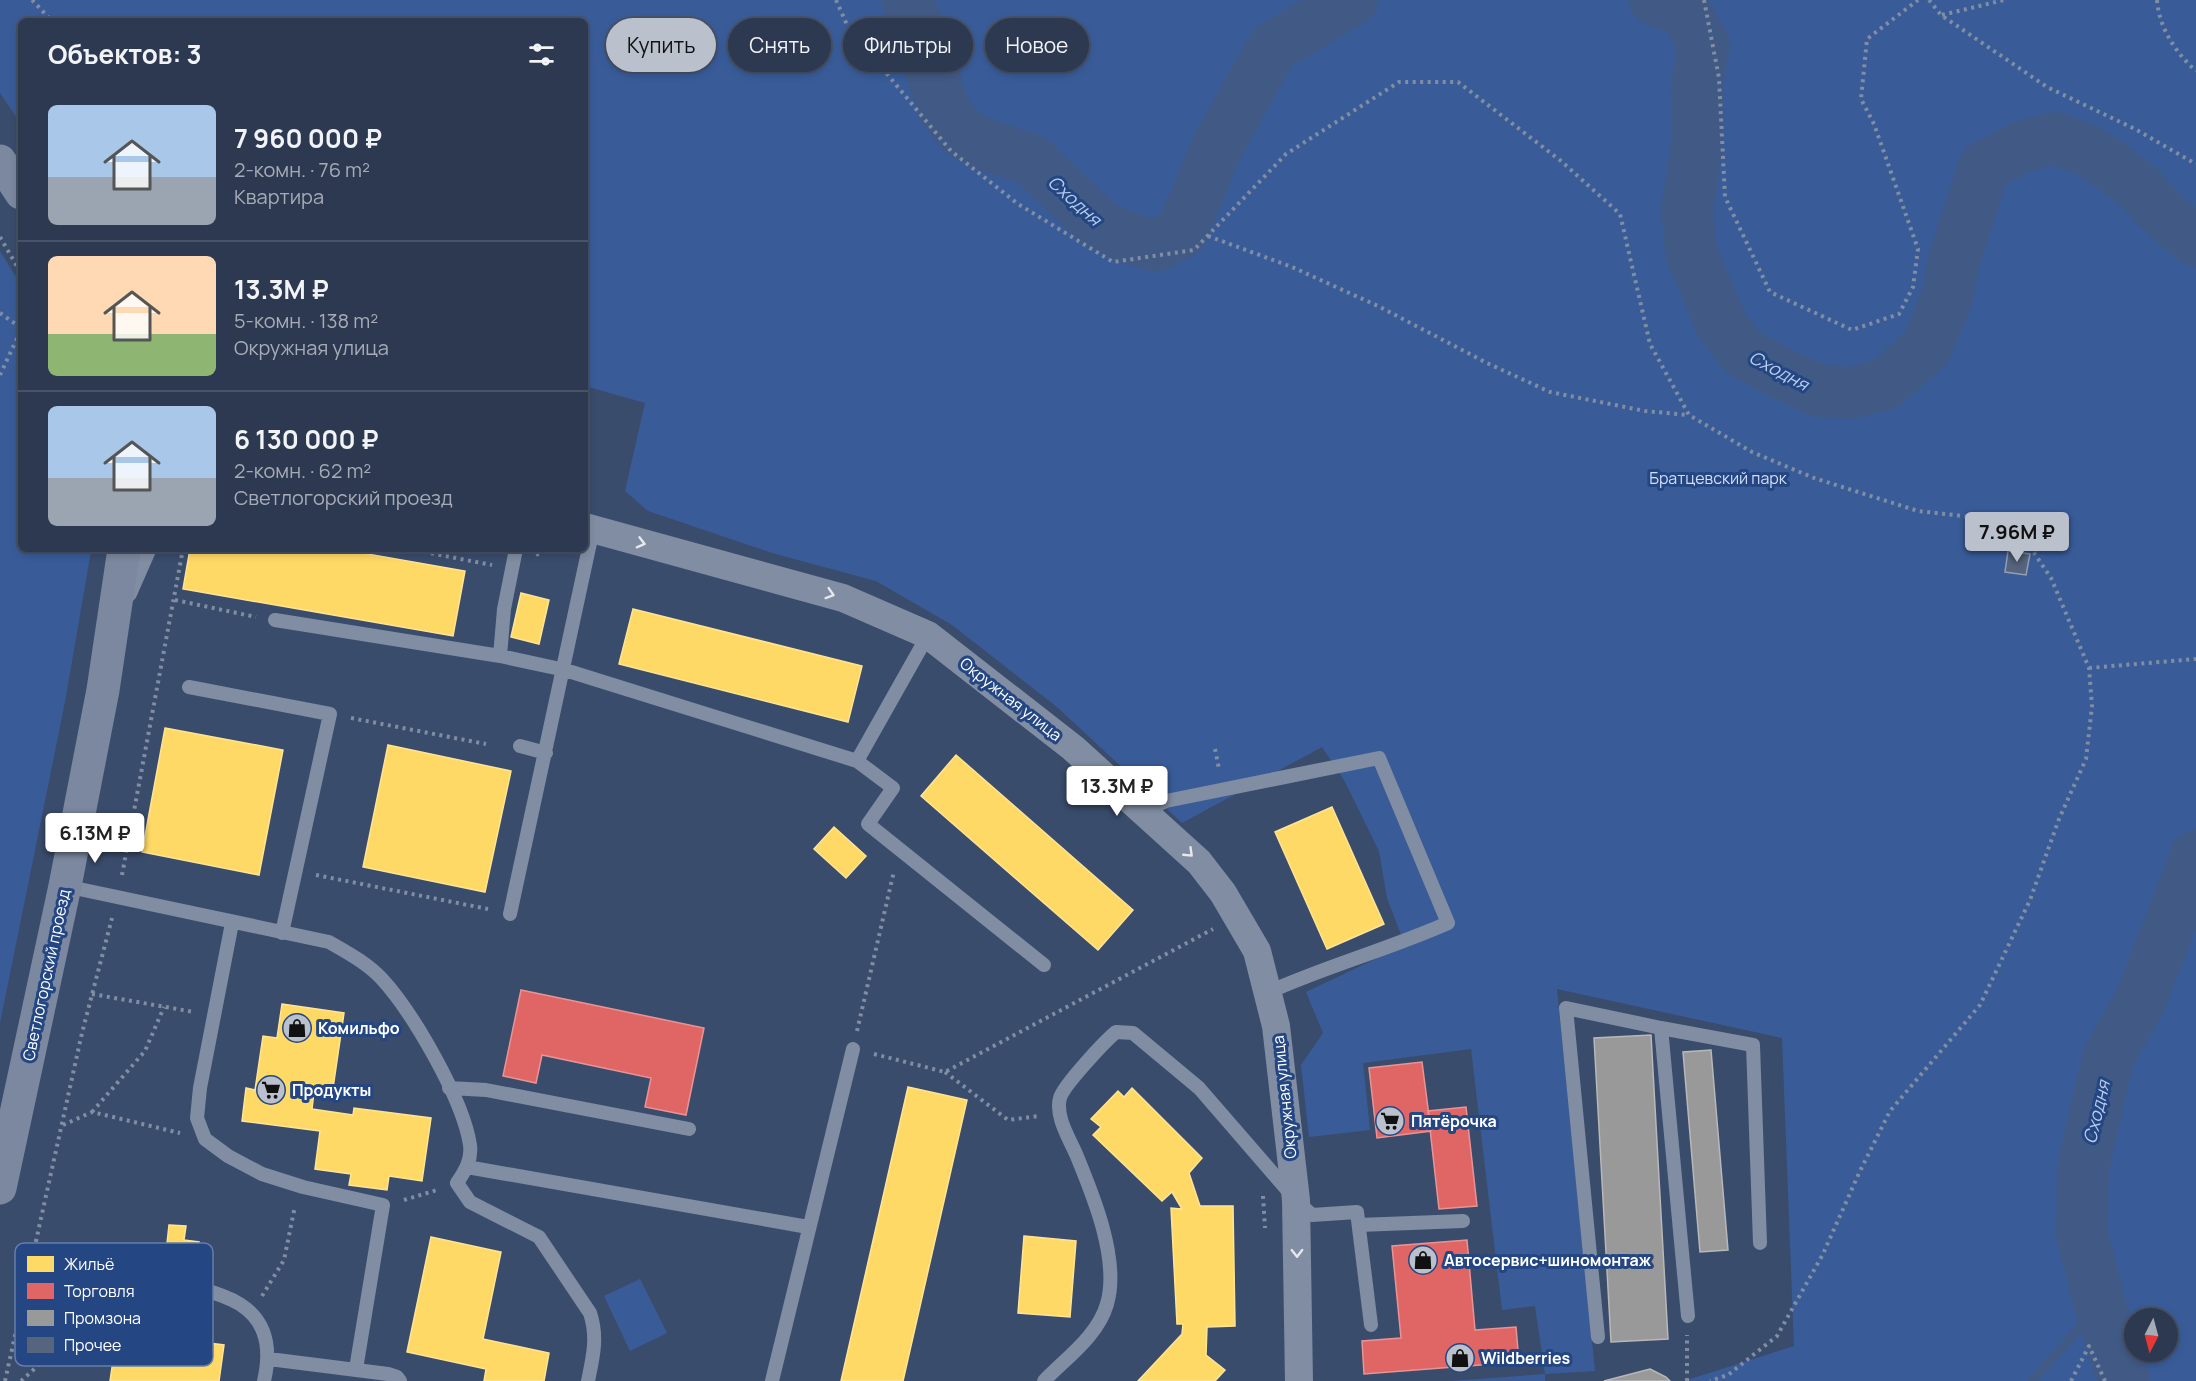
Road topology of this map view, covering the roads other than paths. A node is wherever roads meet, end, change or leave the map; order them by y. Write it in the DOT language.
graph roads {
  1 [pos="0,161"];
  2 [pos="18,188"];
  3 [pos="589,528"];
  4 [pos="124,552"];
  5 [pos="141,552"];
  6 [pos="515,552"];
  7 [pos="585,552"];
  8 [pos="117,605"];
  9 [pos="275,620"];
  10 [pos="928,635"];
  11 [pos="500,656"];
  12 [pos="565,670"];
  13 [pos="189,687"];
  14 [pos="520,746"];
  15 [pos="546,753"];
  16 [pos="857,761"];
  17 [pos="1145,811"];
  18 [pos="66,886"];
  19 [pos="510,914"];
  20 [pos="232,923"];
  21 [pos="282,933"];
  22 [pos="1044,965"];
  23 [pos="1269,992"];
  24 [pos="1661,1028"];
  25 [pos="853,1049"];
  26 [pos="448,1088"];
  27 [pos="689,1129"];
  28 [pos="468,1167"];
  29 [pos="0,1188"];
  30 [pos="1296,1200"];
  31 [pos="1463,1221"];
  32 [pos="1359,1225"];
  33 [pos="808,1227"];
  34 [pos="1760,1243"];
  35 [pos="213,1293"];
  36 [pos="1688,1316"];
  37 [pos="1371,1325"];
  38 [pos="1598,1337"];
  39 [pos="269,1359"];
  40 [pos="356,1369"];
  41 [pos="264,1381"];
  42 [pos="400,1381"];
  43 [pos="588,1381"];
  44 [pos="772,1381"];
  45 [pos="1044,1381"];
  46 [pos="1299,1381"];
  1 -- 2 [label="main road"];
  3 -- 10 [label="street, Окружная улица, one-way"];
  4 -- 8 [label="main road, Светлогорский проезд"];
  5 -- 8 [label="street"];
  6 -- 11 [label="lane"];
  7 -- 12 [label="lane"];
  8 -- 18 [label="main road, Светлогорский проезд"];
  9 -- 11 [label="lane"];
  10 -- 16 [label="lane"];
  10 -- 17 [label="street, Окружная улица"];
  11 -- 12 [label="lane"];
  12 -- 15 [label="lane"];
  12 -- 16 [label="lane"];
  13 -- 21 [label="lane"];
  14 -- 15 [label="lane"];
  15 -- 19 [label="lane"];
  16 -- 22 [label="lane"];
  17 -- 23 [label="street, Окружная улица, one-way"];
  17 -- 23 [label="lane"];
  18 -- 20 [label="lane"];
  18 -- 29 [label="main road, Светлогорский проезд"];
  20 -- 21 [label="lane"];
  20 -- 40 [label="lane"];
  21 -- 26 [label="lane"];
  23 -- 30 [label="street, Окружная улица"];
  24 -- 34 [label="lane"];
  24 -- 36 [label="lane"];
  24 -- 38 [label="lane"];
  25 -- 33 [label="lane"];
  26 -- 27 [label="lane"];
  26 -- 28 [label="lane"];
  28 -- 33 [label="lane"];
  28 -- 43 [label="lane"];
  30 -- 32 [label="lane"];
  30 -- 45 [label="lane"];
  30 -- 46 [label="street, Окружная улица, one-way"];
  31 -- 32 [label="lane"];
  32 -- 37 [label="lane"];
  33 -- 44 [label="lane"];
  35 -- 39 [label="lane"];
  39 -- 40 [label="lane"];
  39 -- 41 [label="lane"];
  40 -- 42 [label="lane"];
}
